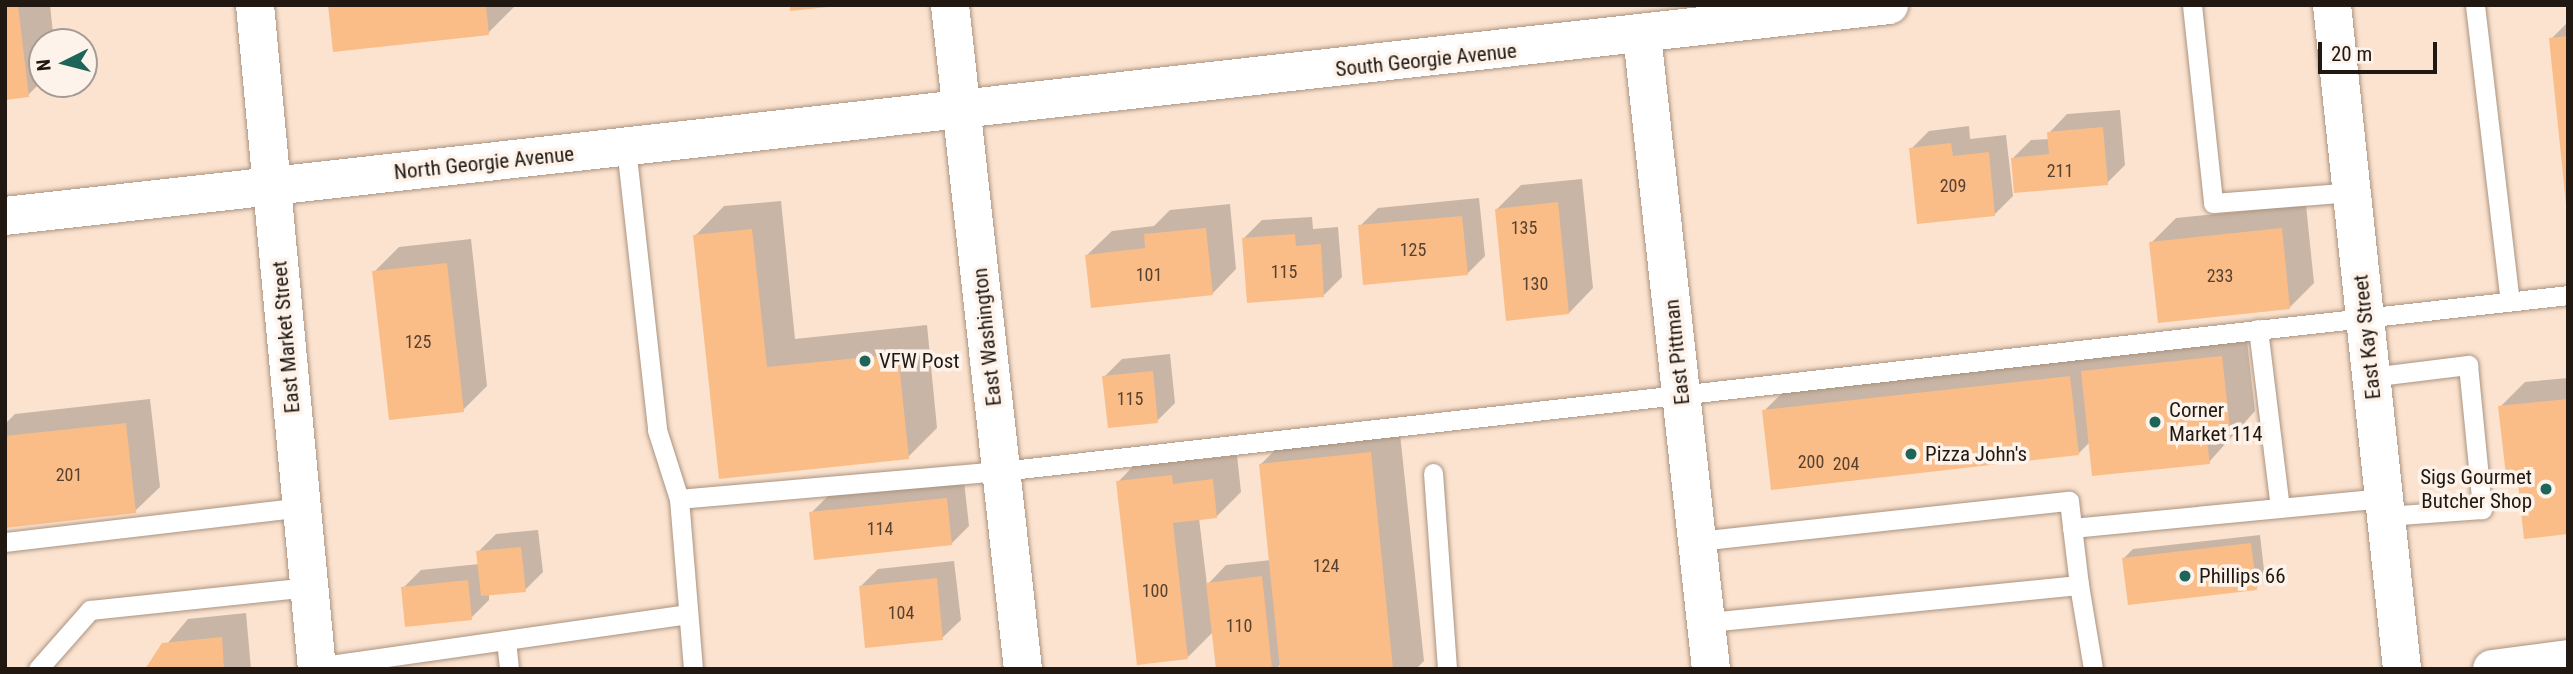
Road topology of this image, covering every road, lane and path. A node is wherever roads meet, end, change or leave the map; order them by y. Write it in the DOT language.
graph roads {
  1 [pos="255,5"];
  2 [pos="950,5"];
  3 [pos="1889,5"];
  4 [pos="2192,5"];
  5 [pos="2332,5"];
  6 [pos="2474,5"];
  7 [pos="1642,35"];
  8 [pos="963,111"];
  9 [pos="626,147"];
  10 [pos="272,185"];
  11 [pos="2352,192"];
  12 [pos="5,216"];
  13 [pos="2568,295"];
  14 [pos="2510,301"];
  15 [pos="2365,317"];
  16 [pos="2258,329"];
  17 [pos="2371,377"];
  18 [pos="1682,396"];
  19 [pos="1002,471"];
  20 [pos="1433,472"];
  21 [pos="679,499"];
  22 [pos="302,507"];
  23 [pos="2386,507"];
  24 [pos="2280,508"];
  25 [pos="2072,528"];
  26 [pos="1698,541"];
  27 [pos="5,542"];
  28 [pos="2080,585"];
  29 [pos="309,587"];
  30 [pos="688,614"];
  31 [pos="1706,622"];
  32 [pos="506,640"];
  33 [pos="2568,659"];
  34 [pos="316,668"];
  35 [pos="38,669"];
  36 [pos="509,669"];
  37 [pos="692,669"];
  38 [pos="1023,669"];
  39 [pos="1447,669"];
  40 [pos="1711,669"];
  41 [pos="2093,669"];
  42 [pos="2402,669"];
  43 [pos="2492,669"];
  1 -- 10 [label="street, East Market Street"];
  2 -- 8 [label="street, East Washington"];
  3 -- 7 [label="street, South Georgie Avenue"];
  4 -- 11 [label="lane"];
  5 -- 11 [label="street, East Kay Street"];
  6 -- 14 [label="lane"];
  7 -- 8 [label="street, South Georgie Avenue"];
  7 -- 18 [label="street, East Pittman"];
  8 -- 9 [label="street, North Georgie Avenue"];
  8 -- 19 [label="street, East Washington"];
  9 -- 10 [label="street, North Georgie Avenue"];
  9 -- 21 [label="lane"];
  10 -- 12 [label="street, North Georgie Avenue"];
  10 -- 22 [label="street, East Market Street"];
  11 -- 15 [label="street, East Kay Street"];
  13 -- 14 [label="lane"];
  14 -- 15 [label="lane"];
  15 -- 16 [label="lane"];
  15 -- 17 [label="street, East Kay Street"];
  16 -- 18 [label="lane"];
  16 -- 24 [label="lane"];
  17 -- 23 [label="street, East Kay Street"];
  17 -- 23 [label="lane"];
  18 -- 19 [label="lane"];
  18 -- 26 [label="street, East Pittman"];
  19 -- 21 [label="lane"];
  19 -- 38 [label="street, East Washington"];
  20 -- 39 [label="lane"];
  21 -- 30 [label="lane"];
  22 -- 27 [label="lane"];
  22 -- 29 [label="street, East Market Street"];
  23 -- 24 [label="lane"];
  23 -- 42 [label="street, East Kay Street"];
  24 -- 25 [label="lane"];
  25 -- 26 [label="lane"];
  25 -- 28 [label="lane"];
  26 -- 31 [label="street, East Pittman"];
  28 -- 31 [label="lane"];
  28 -- 41 [label="lane"];
  29 -- 34 [label="street, East Market Street"];
  29 -- 35 [label="lane"];
  30 -- 32 [label="lane"];
  30 -- 37 [label="lane"];
  31 -- 40 [label="street, East Pittman"];
  32 -- 34 [label="lane"];
  32 -- 36 [label="lane"];
  33 -- 43 [label="street"];
}
